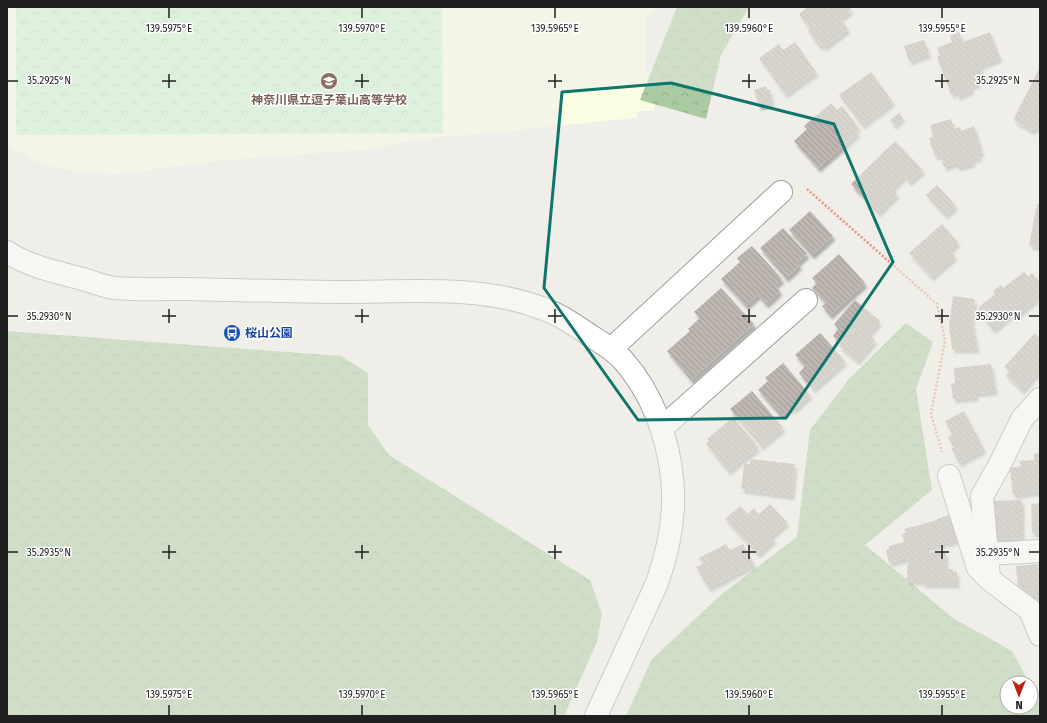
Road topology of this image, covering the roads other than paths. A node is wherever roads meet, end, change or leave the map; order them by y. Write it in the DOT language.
graph roads {
  1 [pos="781,192"];
  2 [pos="7,252"];
  3 [pos="806,300"];
  4 [pos="611,349"];
  5 [pos="1040,399"];
  6 [pos="662,428"];
  7 [pos="949,476"];
  8 [pos="1040,551"];
  9 [pos="987,554"];
  10 [pos="989,578"];
  11 [pos="1035,610"];
  12 [pos="1040,635"];
  13 [pos="596,716"];
  1 -- 4 [label="street"];
  2 -- 4 [label="street"];
  3 -- 6 [label="street"];
  4 -- 6 [label="street"];
  5 -- 9 [label="street"];
  6 -- 13 [label="street"];
  7 -- 10 [label="street"];
  8 -- 9 [label="street"];
  9 -- 10 [label="street"];
  10 -- 11 [label="street"];
  11 -- 12 [label="street"];
}
